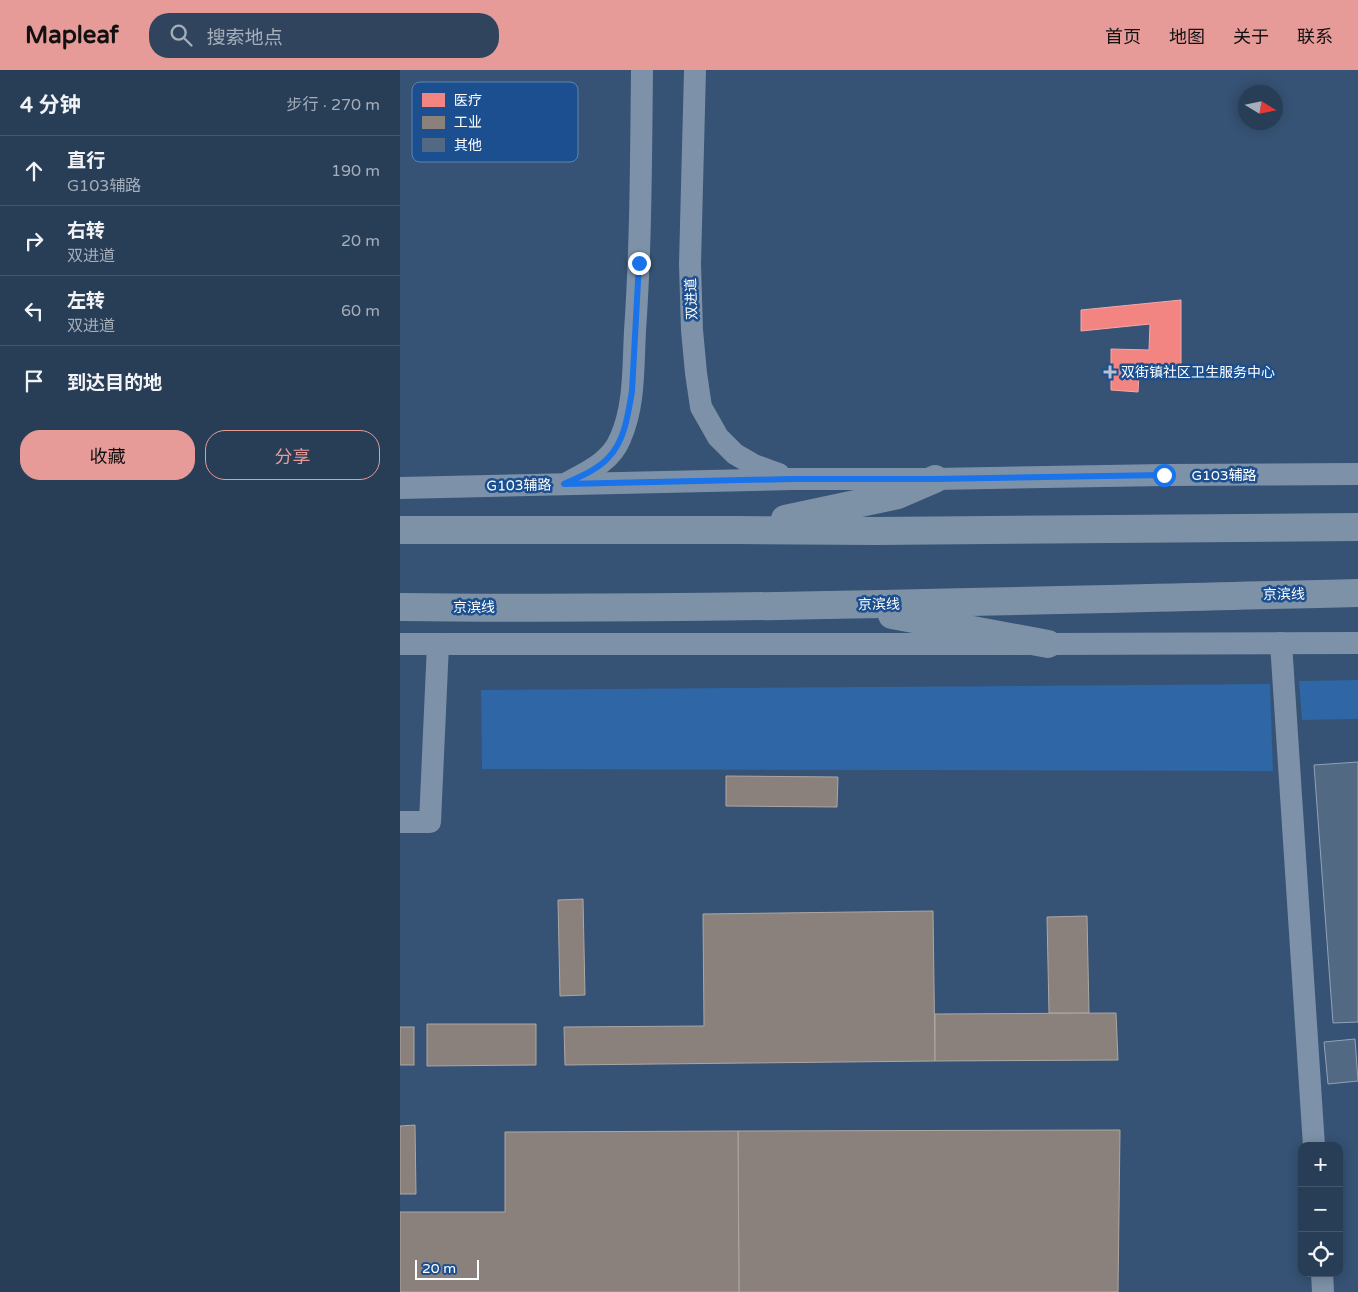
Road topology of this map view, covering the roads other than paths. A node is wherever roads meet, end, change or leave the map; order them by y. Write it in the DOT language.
graph roads {
  1 [pos="642,70"];
  2 [pos="695,70"];
  3 [pos="1358,474"];
  4 [pos="792,479"];
  5 [pos="935,479"];
  6 [pos="564,484"];
  7 [pos="400,488"];
  8 [pos="1358,527"];
  9 [pos="400,530"];
  10 [pos="736,530"];
  11 [pos="1358,593"];
  12 [pos="839,605"];
  13 [pos="400,607"];
  14 [pos="1281,643"];
  15 [pos="1358,643"];
  16 [pos="400,644"];
  17 [pos="438,644"];
  18 [pos="1048,644"];
  19 [pos="400,822"];
  20 [pos="1314,1142"];
  21 [pos="1322,1277"];
  22 [pos="1323,1292"];
  1 -- 6 [label="street"];
  2 -- 4 [label="street, 双进道"];
  3 -- 5 [label="street, G103辅路"];
  4 -- 5 [label="street, G103辅路"];
  4 -- 6 [label="street, G103辅路"];
  5 -- 10 [label="highway"];
  6 -- 7 [label="street, G103辅路"];
  8 -- 10 [label="highway"];
  9 -- 10 [label="highway"];
  11 -- 12 [label="highway, 京滨线"];
  12 -- 13 [label="highway, 京滨线"];
  12 -- 18 [label="highway"];
  14 -- 15 [label="street"];
  14 -- 18 [label="street"];
  14 -- 20 [label="street"];
  16 -- 17 [label="street"];
  17 -- 18 [label="street"];
  17 -- 19 [label="street"];
  21 -- 22 [label="street"];
}
